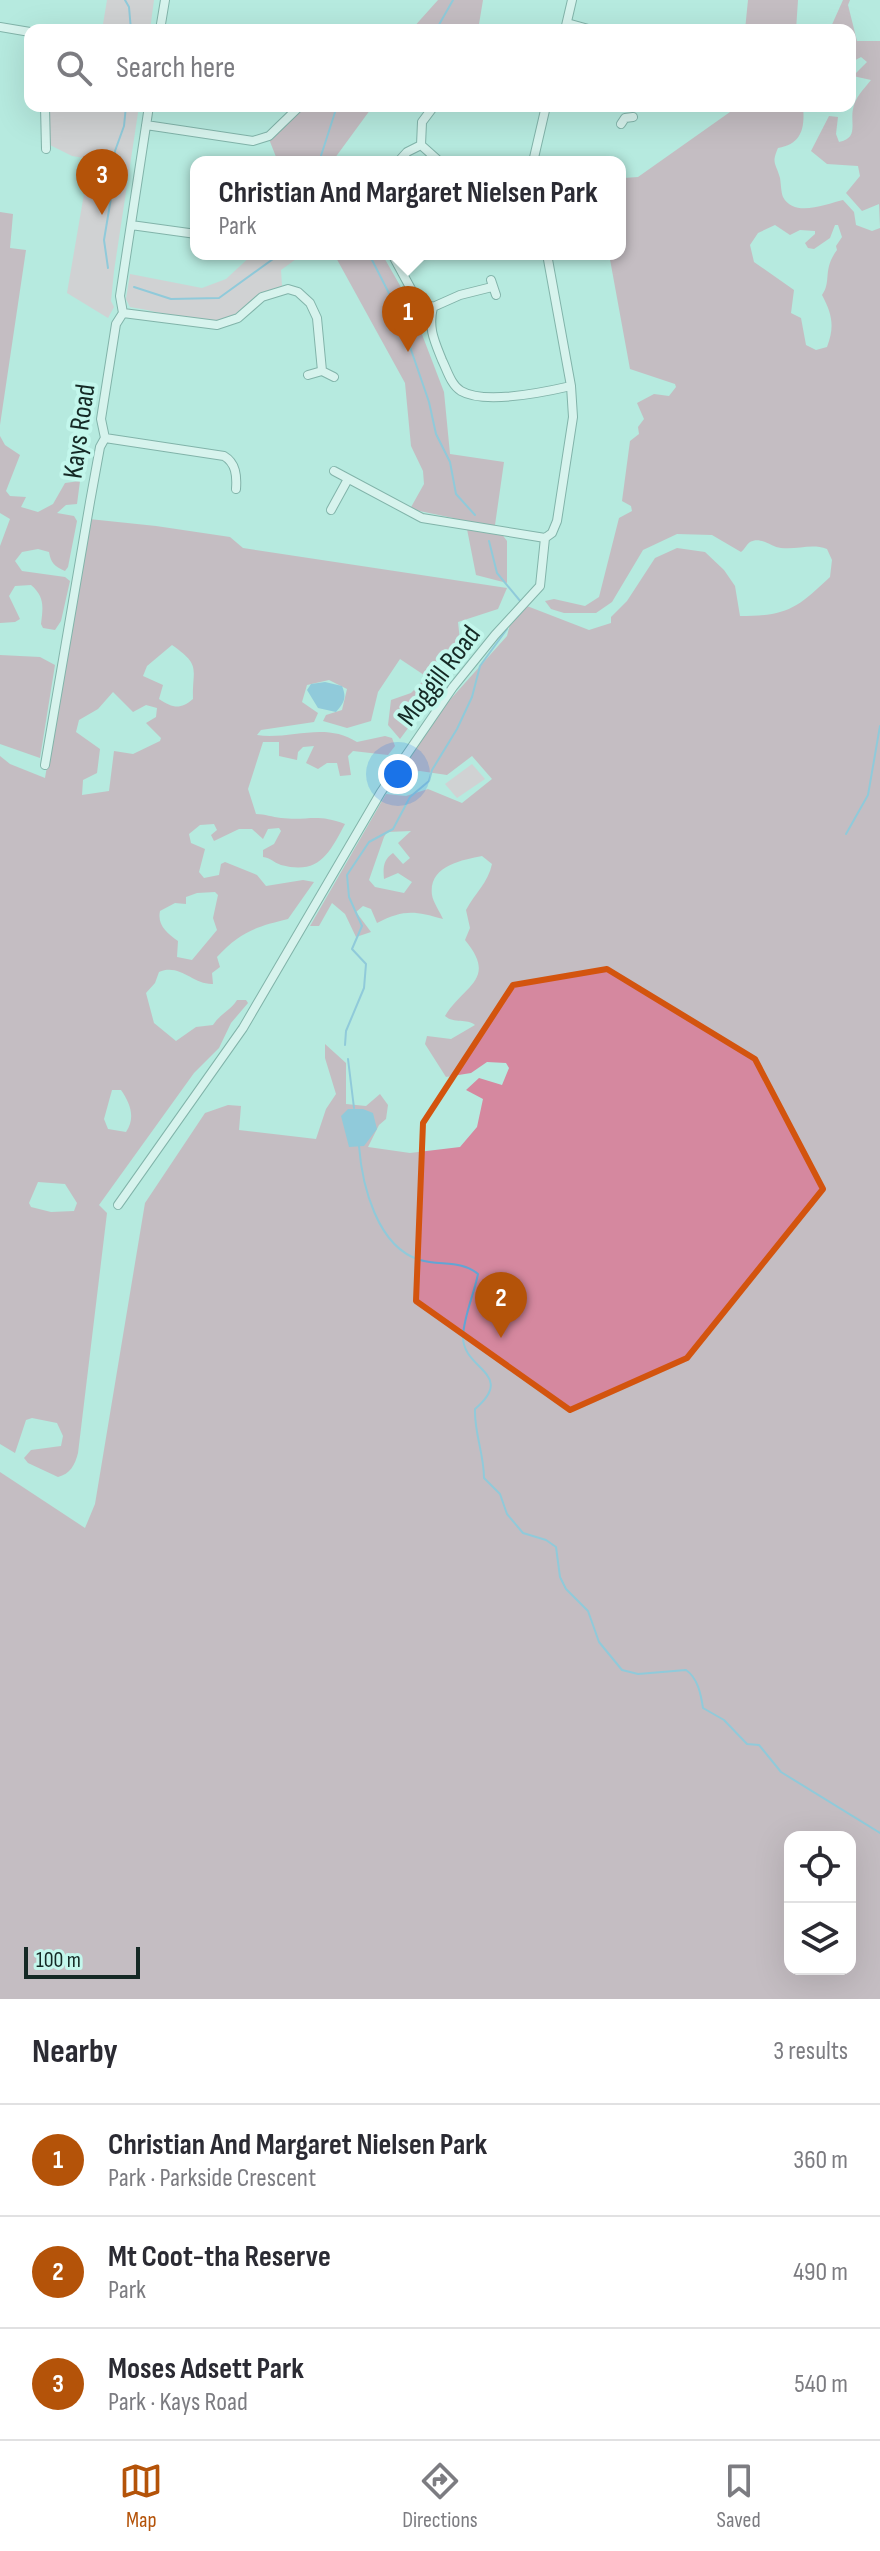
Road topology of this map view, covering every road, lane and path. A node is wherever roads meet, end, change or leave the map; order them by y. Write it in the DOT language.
graph roads {
  1 [pos="165,0"];
  2 [pos="572,0"];
  3 [pos="161,24"];
  4 [pos="567,24"];
  5 [pos="0,27"];
  6 [pos="24,31"];
  7 [pos="45,112"];
  8 [pos="148,112"];
  9 [pos="294,112"];
  10 [pos="430,112"];
  11 [pos="545,112"];
  12 [pos="623,112"];
  13 [pos="626,120"];
  14 [pos="146,125"];
  15 [pos="421,145"];
  16 [pos="46,149"];
  17 [pos="403,156"];
  18 [pos="433,156"];
  19 [pos="534,156"];
  20 [pos="131,225"];
  21 [pos="190,233"];
  22 [pos="395,260"];
  23 [pos="548,260"];
  24 [pos="493,287"];
  25 [pos="433,307"];
  26 [pos="123,313"];
  27 [pos="322,371"];
  28 [pos="308,375"];
  29 [pos="334,377"];
  30 [pos="571,386"];
  31 [pos="105,438"];
  32 [pos="334,471"];
  33 [pos="348,479"];
  34 [pos="236,489"];
  35 [pos="331,510"];
  36 [pos="545,538"];
  37 [pos="45,765"];
  38 [pos="118,1205"];
  1 -- 3 [label="street"];
  2 -- 4 [label="street"];
  5 -- 6 [label="street"];
  7 -- 16 [label="street"];
  8 -- 14 [label="street, Kays Road"];
  9 -- 14 [label="street"];
  10 -- 15 [label="street"];
  11 -- 19 [label="street"];
  12 -- 13 [label="street"];
  14 -- 20 [label="street, Kays Road"];
  15 -- 17 [label="street"];
  15 -- 18 [label="street"];
  20 -- 21 [label="street"];
  20 -- 26 [label="street, Kays Road"];
  22 -- 25 [label="street"];
  23 -- 30 [label="street, Moggill Road"];
  24 -- 25 [label="street"];
  25 -- 30 [label="street"];
  26 -- 27 [label="street"];
  26 -- 31 [label="street, Kays Road"];
  27 -- 28 [label="street"];
  27 -- 29 [label="street"];
  30 -- 36 [label="street, Moggill Road"];
  31 -- 34 [label="street"];
  31 -- 37 [label="street, Kays Road"];
  32 -- 33 [label="street"];
  33 -- 35 [label="street"];
  33 -- 36 [label="street"];
  36 -- 38 [label="street, Moggill Road"];
}
